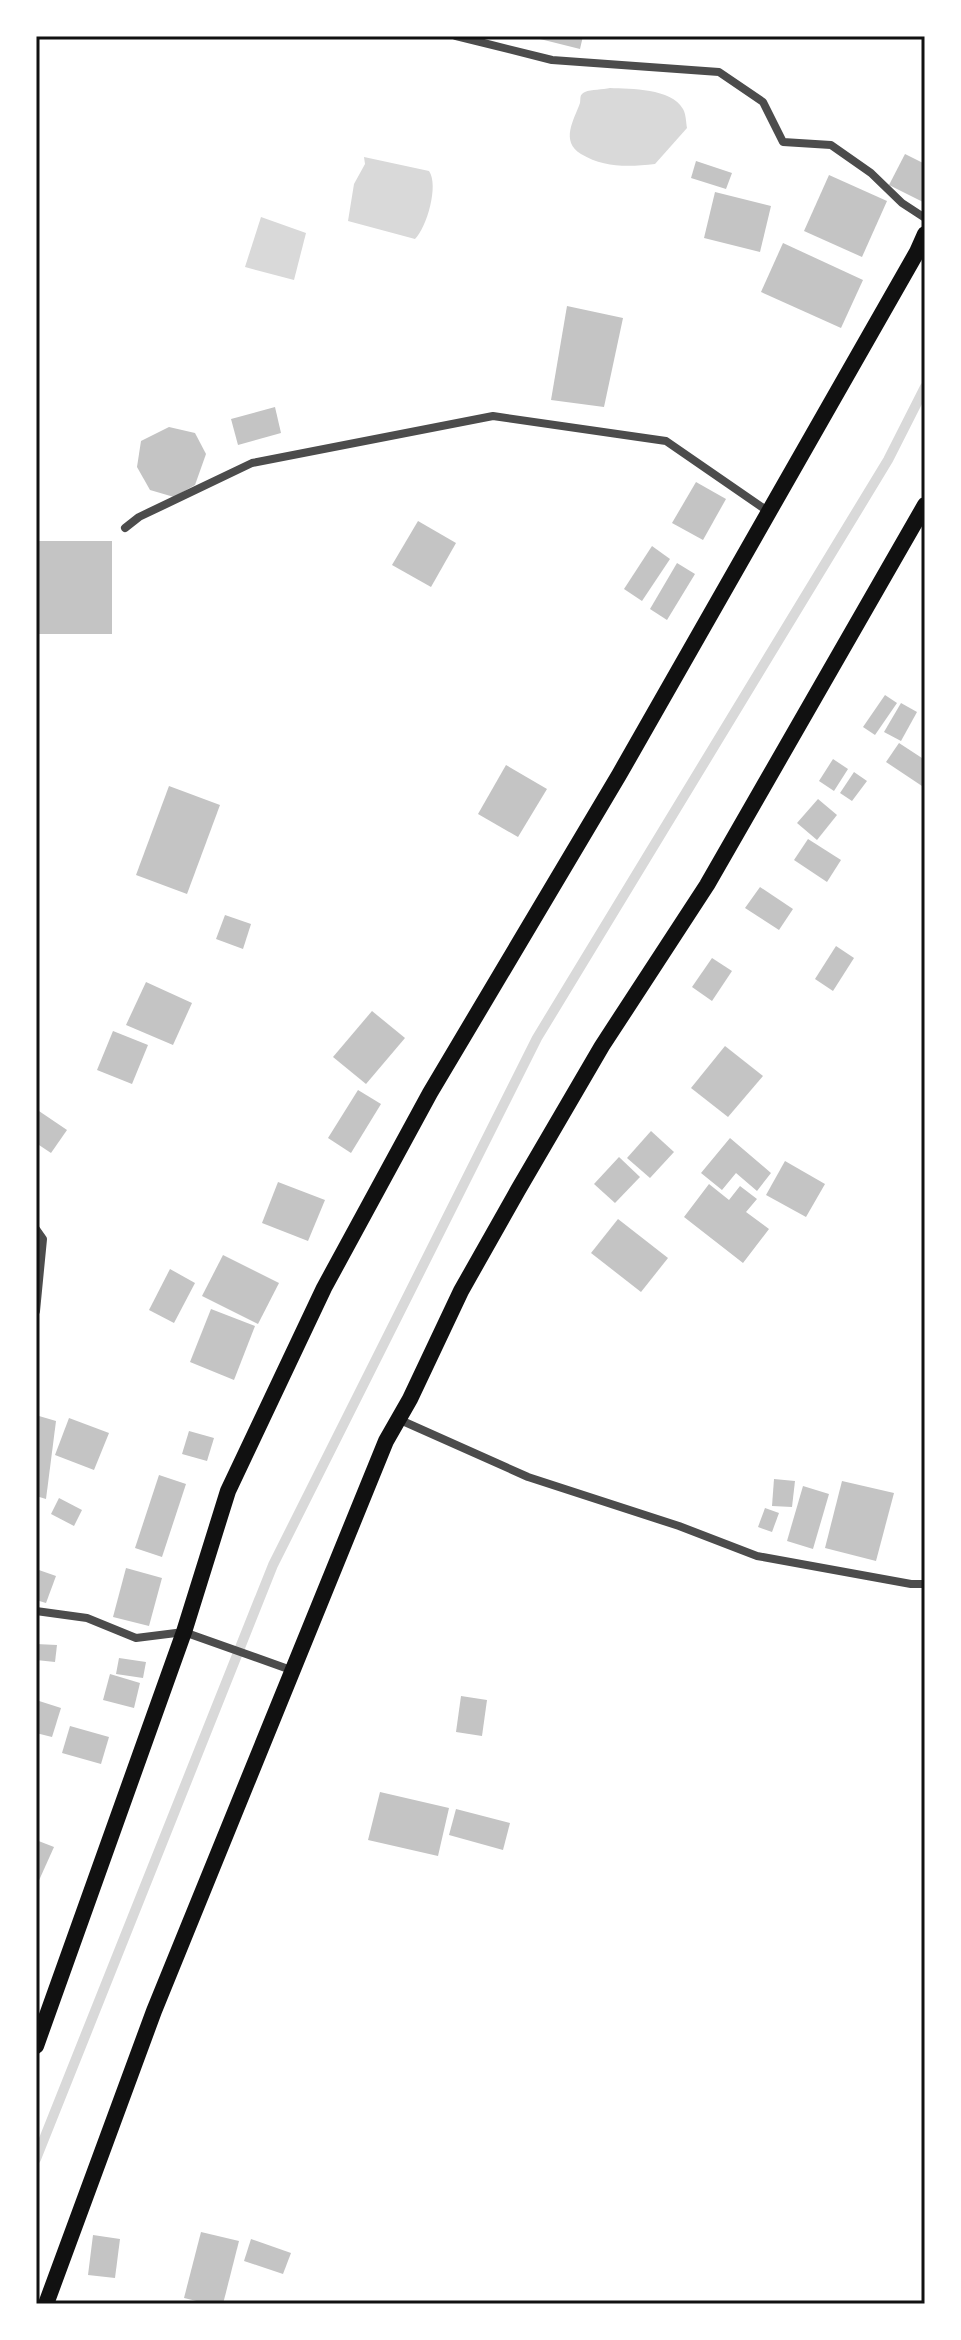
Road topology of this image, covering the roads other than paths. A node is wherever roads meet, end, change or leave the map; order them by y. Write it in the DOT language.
graph roads {
  1 [pos="456,36"];
  2 [pos="925,218"];
  3 [pos="925,234"];
  4 [pos="921,255"];
  5 [pos="925,505"];
  6 [pos="769,513"];
  7 [pos="125,528"];
  8 [pos="36,1229"];
  9 [pos="36,1311"];
  10 [pos="398,1419"];
  11 [pos="925,1584"];
  12 [pos="36,1611"];
  13 [pos="184,1632"];
  14 [pos="291,1670"];
  15 [pos="36,2046"];
  16 [pos="46,2304"];
  1 -- 2 [label="street"];
  3 -- 4 [label="main road"];
  4 -- 6 [label="main road"];
  5 -- 10 [label="main road"];
  6 -- 7 [label="street"];
  6 -- 13 [label="main road"];
  8 -- 9 [label="street"];
  10 -- 11 [label="street"];
  10 -- 14 [label="main road"];
  12 -- 13 [label="street"];
  13 -- 14 [label="street"];
  13 -- 15 [label="main road"];
  14 -- 16 [label="main road"];
}
